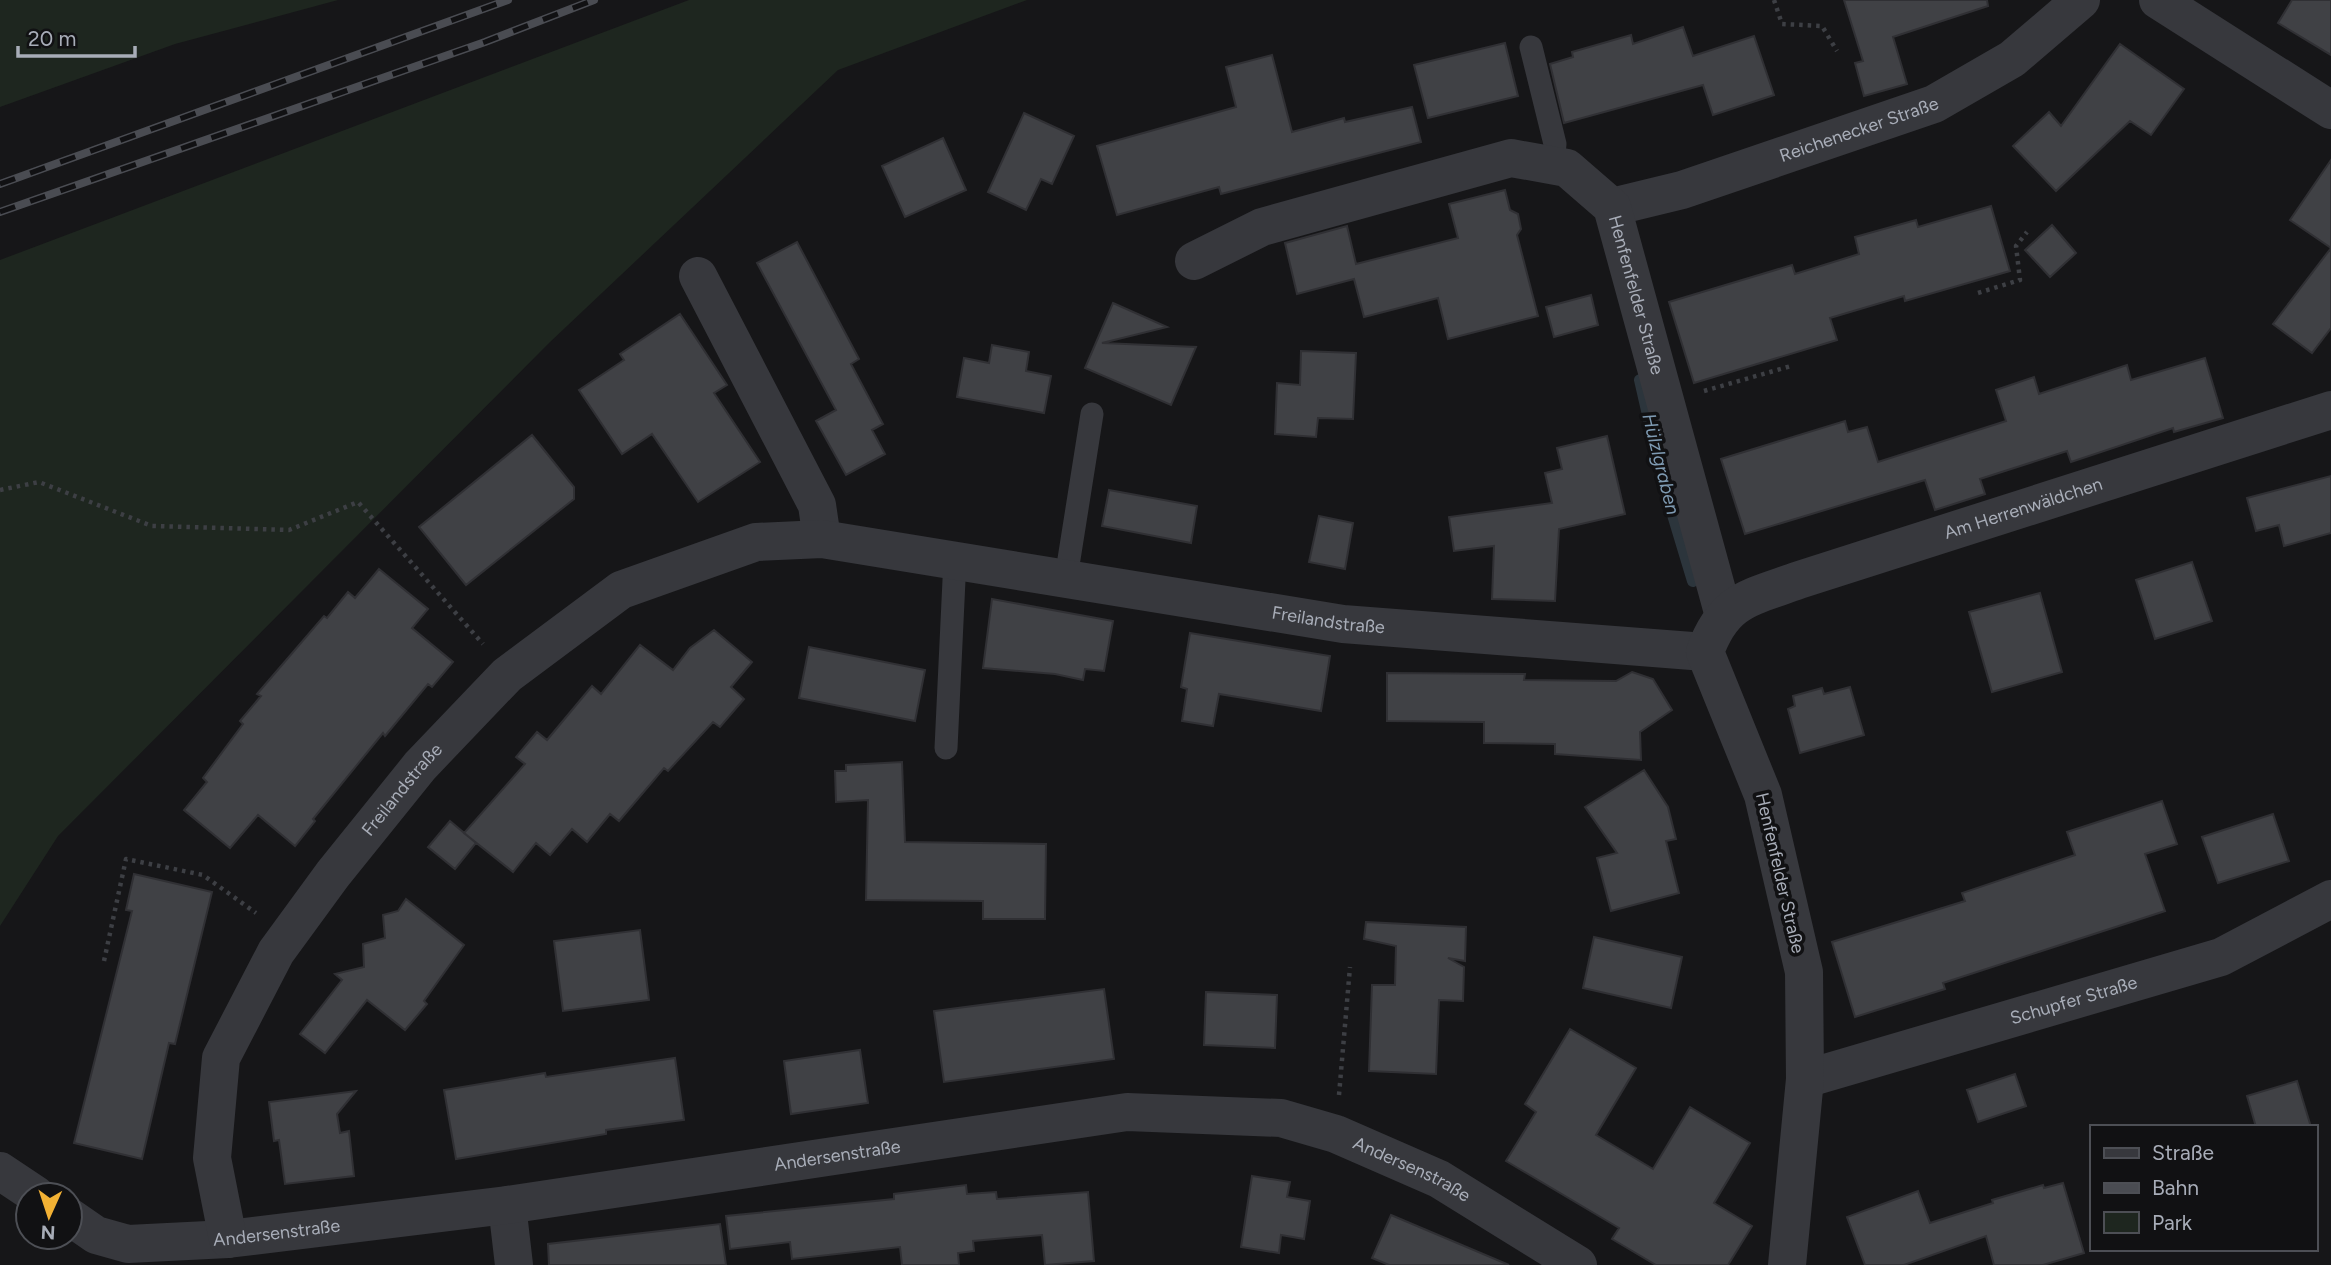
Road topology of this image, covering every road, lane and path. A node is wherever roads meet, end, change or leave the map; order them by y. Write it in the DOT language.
graph roads {
  1 [pos="1774,0"];
  2 [pos="2081,0"];
  3 [pos="2158,0"];
  4 [pos="1531,47"];
  5 [pos="1837,51"];
  6 [pos="2331,110"];
  7 [pos="1553,165"];
  8 [pos="1612,207"];
  9 [pos="2027,232"];
  10 [pos="1194,261"];
  11 [pos="698,276"];
  12 [pos="1978,293"];
  13 [pos="1791,366"];
  14 [pos="1664,402"];
  15 [pos="2331,410"];
  16 [pos="1092,414"];
  17 [pos="0,490"];
  18 [pos="822,539"];
  19 [pos="955,559"];
  20 [pos="1066,578"];
  21 [pos="1724,616"];
  22 [pos="1705,652"];
  23 [pos="507,675"];
  24 [pos="946,748"];
  25 [pos="2331,899"];
  26 [pos="288,935"];
  27 [pos="104,961"];
  28 [pos="1350,967"];
  29 [pos="1805,1079"];
  30 [pos="1336,1134"];
  31 [pos="0,1171"];
  32 [pos="15,1181"];
  33 [pos="507,1205"];
  34 [pos="84,1227"];
  35 [pos="228,1239"];
  36 [pos="128,1254"];
  37 [pos="514,1265"];
  38 [pos="1578,1265"];
  39 [pos="1787,1265"];
  1 -- 5 [label="path"];
  2 -- 8 [label="street, Reichenecker Straße"];
  3 -- 6 [label="street"];
  4 -- 7 [label="lane"];
  7 -- 8 [label="street, Henfenfelder Straße"];
  7 -- 10 [label="street, Henfenfelder Straße"];
  8 -- 14 [label="street, Henfenfelder Straße"];
  9 -- 12 [label="path"];
  11 -- 18 [label="street"];
  13 -- 14 [label="path"];
  14 -- 21 [label="street, Henfenfelder Straße"];
  15 -- 21 [label="street, Am Herrenwäldchen"];
  16 -- 20 [label="lane"];
  17 -- 23 [label="path"];
  18 -- 19 [label="street, Freilandstraße"];
  18 -- 23 [label="street, Freilandstraße"];
  19 -- 20 [label="street, Freilandstraße"];
  19 -- 24 [label="lane"];
  20 -- 22 [label="street, Freilandstraße"];
  21 -- 22 [label="street"];
  22 -- 29 [label="street, Henfenfelder Straße"];
  23 -- 26 [label="street, Freilandstraße"];
  25 -- 29 [label="street, Schupfer Straße"];
  26 -- 27 [label="path"];
  26 -- 35 [label="street, Freilandstraße"];
  28 -- 30 [label="path"];
  29 -- 39 [label="street, Henfenfelder Straße"];
  30 -- 33 [label="street, Andersenstraße"];
  30 -- 38 [label="street, Andersenstraße"];
  31 -- 32 [label="street"];
  33 -- 35 [label="street, Andersenstraße"];
  33 -- 37 [label="street"];
  34 -- 36 [label="street, Andersenstraße"];
  35 -- 36 [label="street, Andersenstraße"];
}
